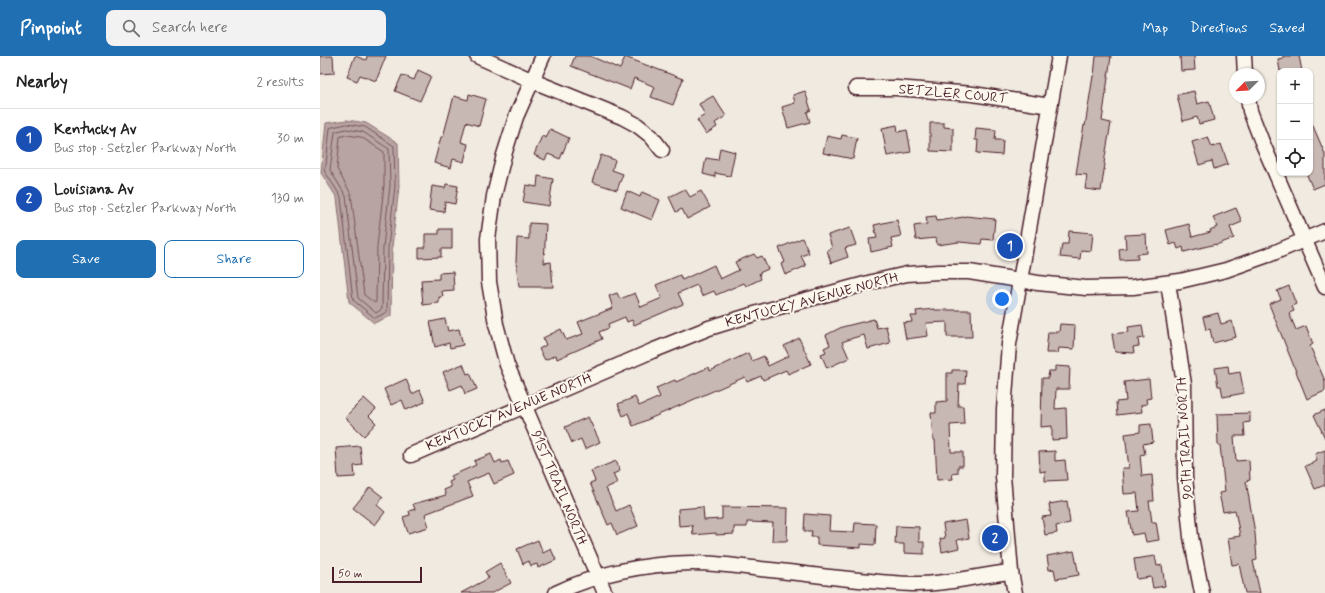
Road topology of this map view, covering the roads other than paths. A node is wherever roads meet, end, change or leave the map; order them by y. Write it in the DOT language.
graph roads {
  1 [pos="477,56"];
  2 [pos="543,56"];
  3 [pos="1059,56"];
  4 [pos="1244,56"];
  5 [pos="1245,68"];
  6 [pos="532,81"];
  7 [pos="856,88"];
  8 [pos="1249,104"];
  9 [pos="1050,106"];
  10 [pos="662,150"];
  11 [pos="1325,231"];
  12 [pos="1304,240"];
  13 [pos="1019,280"];
  14 [pos="1168,283"];
  15 [pos="1325,287"];
  16 [pos="524,405"];
  17 [pos="411,454"];
  18 [pos="1012,572"];
  19 [pos="598,577"];
  20 [pos="556,593"];
  21 [pos="604,593"];
  22 [pos="1015,593"];
  23 [pos="1202,593"];
  1 -- 6 [label="street"];
  2 -- 6 [label="street, 91ST TRAIL NORTH"];
  3 -- 9 [label="street"];
  4 -- 5 [label="street"];
  6 -- 10 [label="street"];
  6 -- 16 [label="street, 91ST TRAIL NORTH"];
  7 -- 9 [label="street, SETZLER COURT"];
  8 -- 12 [label="street"];
  9 -- 13 [label="street"];
  11 -- 12 [label="street, KENTUCKY AVENUE NORTH"];
  12 -- 14 [label="street, KENTUCKY AVENUE NORTH"];
  12 -- 15 [label="street"];
  13 -- 14 [label="street, KENTUCKY AVENUE NORTH"];
  13 -- 16 [label="street, KENTUCKY AVENUE NORTH"];
  13 -- 18 [label="street"];
  14 -- 23 [label="street, 90TH TRAIL NORTH"];
  16 -- 17 [label="street, KENTUCKY AVENUE NORTH"];
  16 -- 19 [label="street, 91ST TRAIL NORTH"];
  18 -- 19 [label="street"];
  18 -- 22 [label="street"];
  19 -- 20 [label="street"];
  19 -- 21 [label="street, 91ST TRAIL NORTH"];
}
